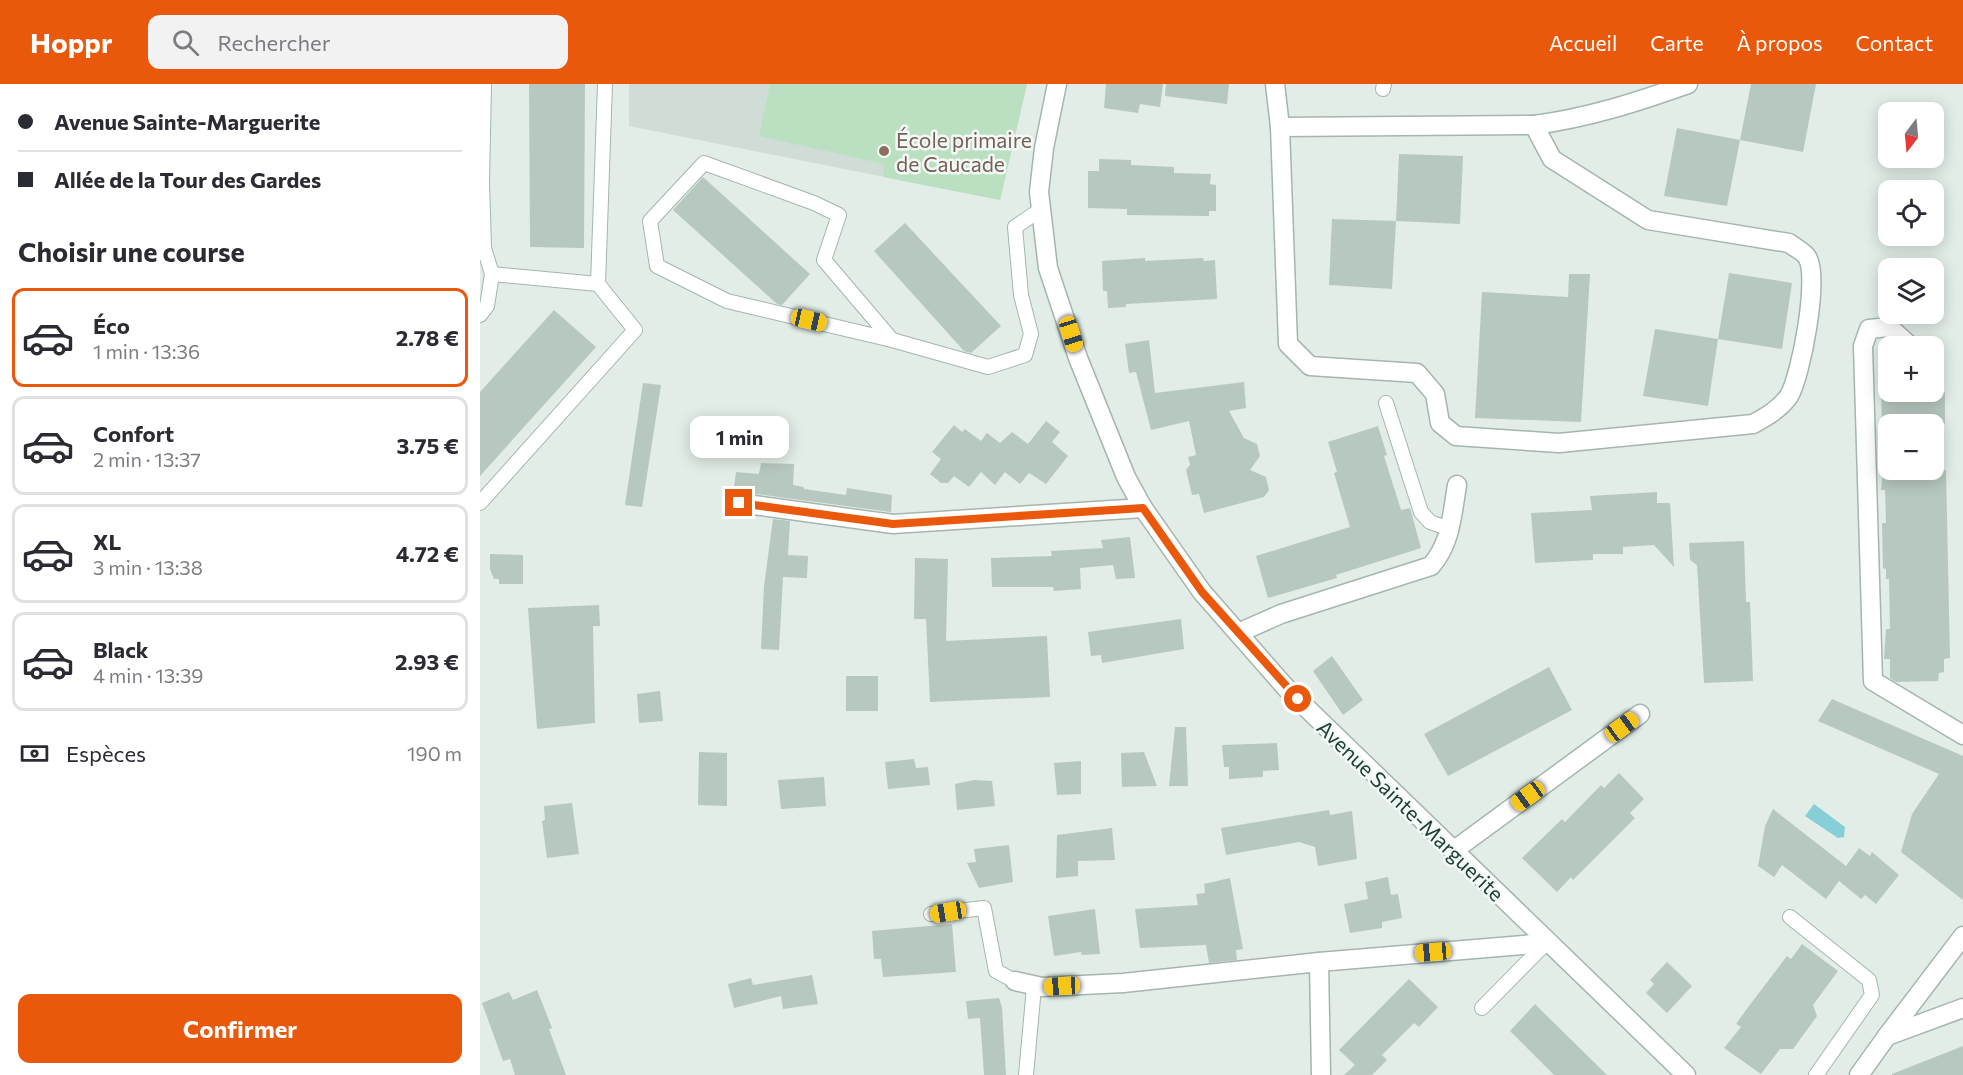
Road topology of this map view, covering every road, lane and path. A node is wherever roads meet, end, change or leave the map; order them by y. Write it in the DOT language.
graph roads {
  1 [pos="484,84"];
  2 [pos="605,84"];
  3 [pos="1057,84"];
  4 [pos="1275,84"];
  5 [pos="1688,84"];
  6 [pos="1534,126"];
  7 [pos="1280,127"];
  8 [pos="481,184"];
  9 [pos="1040,210"];
  10 [pos="492,274"];
  11 [pos="598,284"];
  12 [pos="480,315"];
  13 [pos="1900,336"];
  14 [pos="892,340"];
  15 [pos="1386,403"];
  16 [pos="1457,485"];
  17 [pos="480,502"];
  18 [pos="739,503"];
  19 [pos="1143,508"];
  20 [pos="1450,529"];
  21 [pos="1238,633"];
  22 [pos="1640,714"];
  23 [pos="1963,735"];
  24 [pos="1453,851"];
  25 [pos="931,914"];
  26 [pos="1790,917"];
  27 [pos="1963,936"];
  28 [pos="1546,943"];
  29 [pos="1319,962"];
  30 [pos="1015,981"];
  31 [pos="1034,987"];
  32 [pos="1482,1008"];
  33 [pos="1963,1008"];
  34 [pos="1887,1036"];
  35 [pos="1026,1075"];
  36 [pos="1322,1075"];
  37 [pos="1686,1075"];
  38 [pos="1816,1075"];
  39 [pos="1859,1075"];
  1 -- 8 [label="lane"];
  2 -- 11 [label="lane"];
  3 -- 9 [label="street, Avenue Sainte-Marguerite"];
  4 -- 7 [label="street"];
  5 -- 6 [label="street"];
  6 -- 7 [label="street"];
  6 -- 7 [label="street"];
  8 -- 10 [label="lane"];
  9 -- 14 [label="lane"];
  9 -- 19 [label="street, Avenue Sainte-Marguerite"];
  10 -- 11 [label="lane"];
  10 -- 12 [label="lane"];
  11 -- 17 [label="lane"];
  13 -- 23 [label="street"];
  14 -- 14 [label="lane"];
  15 -- 20 [label="lane"];
  16 -- 20 [label="street"];
  18 -- 19 [label="street"];
  19 -- 21 [label="street, Avenue Sainte-Marguerite"];
  20 -- 21 [label="street"];
  21 -- 24 [label="street, Avenue Sainte-Marguerite"];
  22 -- 24 [label="street"];
  24 -- 28 [label="street, Avenue Sainte-Marguerite"];
  25 -- 30 [label="lane"];
  26 -- 38 [label="lane"];
  27 -- 34 [label="street"];
  28 -- 29 [label="street"];
  28 -- 32 [label="lane"];
  28 -- 37 [label="street, Avenue Sainte-Marguerite"];
  29 -- 31 [label="street"];
  29 -- 36 [label="street"];
  30 -- 31 [label="street"];
  31 -- 35 [label="lane"];
  33 -- 34 [label="street"];
  34 -- 39 [label="street"];
}
